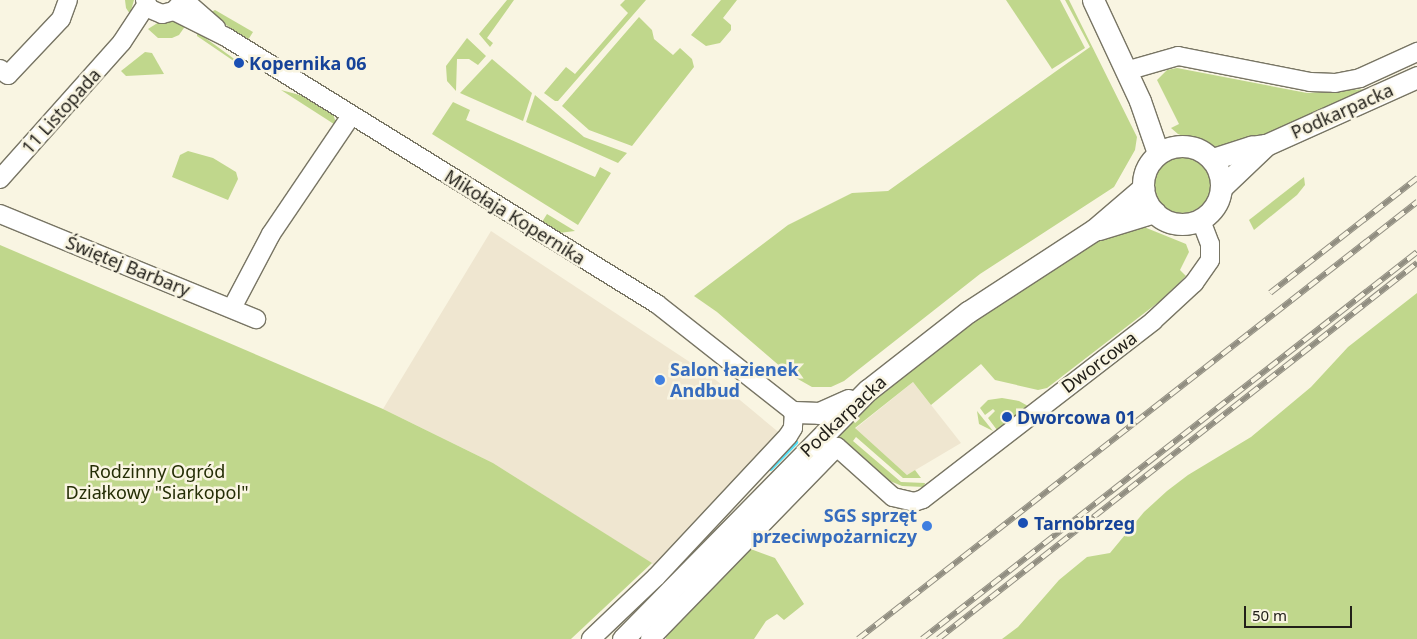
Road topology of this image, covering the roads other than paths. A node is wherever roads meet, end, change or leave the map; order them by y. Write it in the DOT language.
graph roads {
  1 [pos="68,0"];
  2 [pos="1087,0"];
  3 [pos="1093,0"];
  4 [pos="180,4"];
  5 [pos="149,6"];
  6 [pos="1102,22"];
  7 [pos="1417,52"];
  8 [pos="0,69"];
  9 [pos="1126,71"];
  10 [pos="1417,77"];
  11 [pos="351,116"];
  12 [pos="1266,146"];
  13 [pos="1165,149"];
  14 [pos="1214,160"];
  15 [pos="0,179"];
  16 [pos="1222,187"];
  17 [pos="1143,188"];
  18 [pos="1154,212"];
  19 [pos="0,214"];
  20 [pos="1201,220"];
  21 [pos="1094,230"];
  22 [pos="232,308"];
  23 [pos="256,319"];
  24 [pos="868,390"];
  25 [pos="794,412"];
  26 [pos="591,639"];
  27 [pos="623,639"];
  28 [pos="650,639"];
  1 -- 8 [label="street"];
  2 -- 6 [label="main road"];
  3 -- 6 [label="main road"];
  4 -- 5 [label="street"];
  4 -- 11 [label="street, Mikołaja Kopernika"];
  5 -- 15 [label="street, 11 Listopada"];
  6 -- 9 [label="main road"];
  7 -- 9 [label="street"];
  9 -- 13 [label="main road"];
  10 -- 12 [label="main road, Podkarpacka"];
  11 -- 22 [label="street"];
  11 -- 25 [label="street, Mikołaja Kopernika"];
  12 -- 14 [label="main road, Podkarpacka"];
  12 -- 16 [label="main road, Podkarpacka"];
  13 -- 14 [label="main road"];
  13 -- 17 [label="main road"];
  14 -- 16 [label="main road"];
  16 -- 20 [label="main road"];
  17 -- 18 [label="main road"];
  17 -- 21 [label="main road, Podkarpacka"];
  18 -- 20 [label="main road"];
  18 -- 21 [label="main road, Podkarpacka"];
  19 -- 22 [label="street, Świętej Barbary"];
  20 -- 28 [label="street, Dworcowa"];
  21 -- 24 [label="main road, Podkarpacka"];
  22 -- 23 [label="street, Świętej Barbary"];
  24 -- 25 [label="main road"];
  24 -- 27 [label="main road, Podkarpacka"];
  25 -- 26 [label="street"];
}
